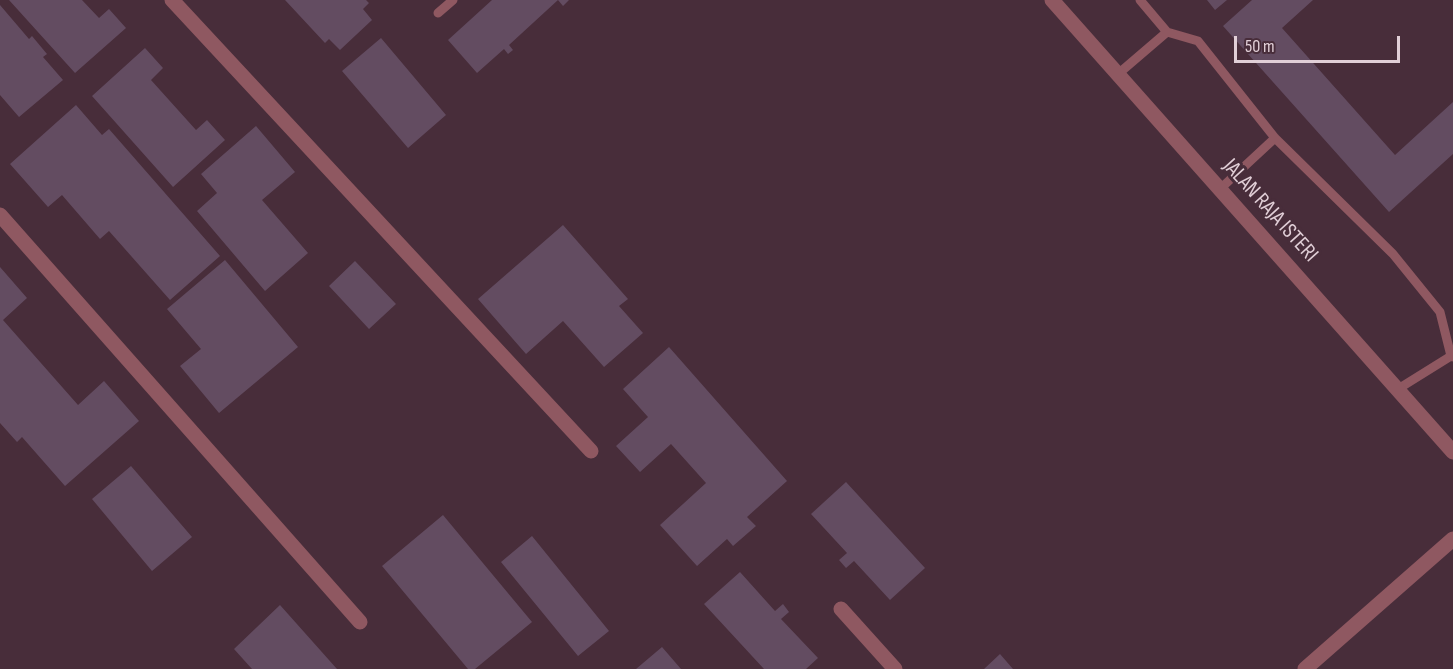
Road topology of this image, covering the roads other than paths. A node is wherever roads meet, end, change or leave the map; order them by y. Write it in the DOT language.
graph roads {
  1 [pos="172,0"];
  2 [pos="453,0"];
  3 [pos="1052,0"];
  4 [pos="1140,0"];
  5 [pos="438,13"];
  6 [pos="1167,32"];
  7 [pos="1118,74"];
  8 [pos="1275,138"];
  9 [pos="1220,189"];
  10 [pos="0,215"];
  11 [pos="1452,357"];
  12 [pos="1398,389"];
  13 [pos="591,451"];
  14 [pos="1453,452"];
  15 [pos="1453,539"];
  16 [pos="841,609"];
  17 [pos="360,622"];
  18 [pos="885,666"];
  19 [pos="1305,669"];
  1 -- 13 [label="street"];
  2 -- 5 [label="lane"];
  3 -- 7 [label="street, JALAN RAJA ISTERI"];
  4 -- 6 [label="lane"];
  6 -- 7 [label="lane"];
  6 -- 8 [label="lane"];
  7 -- 9 [label="street, JALAN RAJA ISTERI"];
  8 -- 9 [label="lane"];
  8 -- 11 [label="lane"];
  9 -- 12 [label="street, JALAN RAJA ISTERI"];
  10 -- 17 [label="street"];
  11 -- 12 [label="lane"];
  12 -- 14 [label="street, JALAN RAJA ISTERI"];
  15 -- 19 [label="street"];
  16 -- 18 [label="street"];
}
